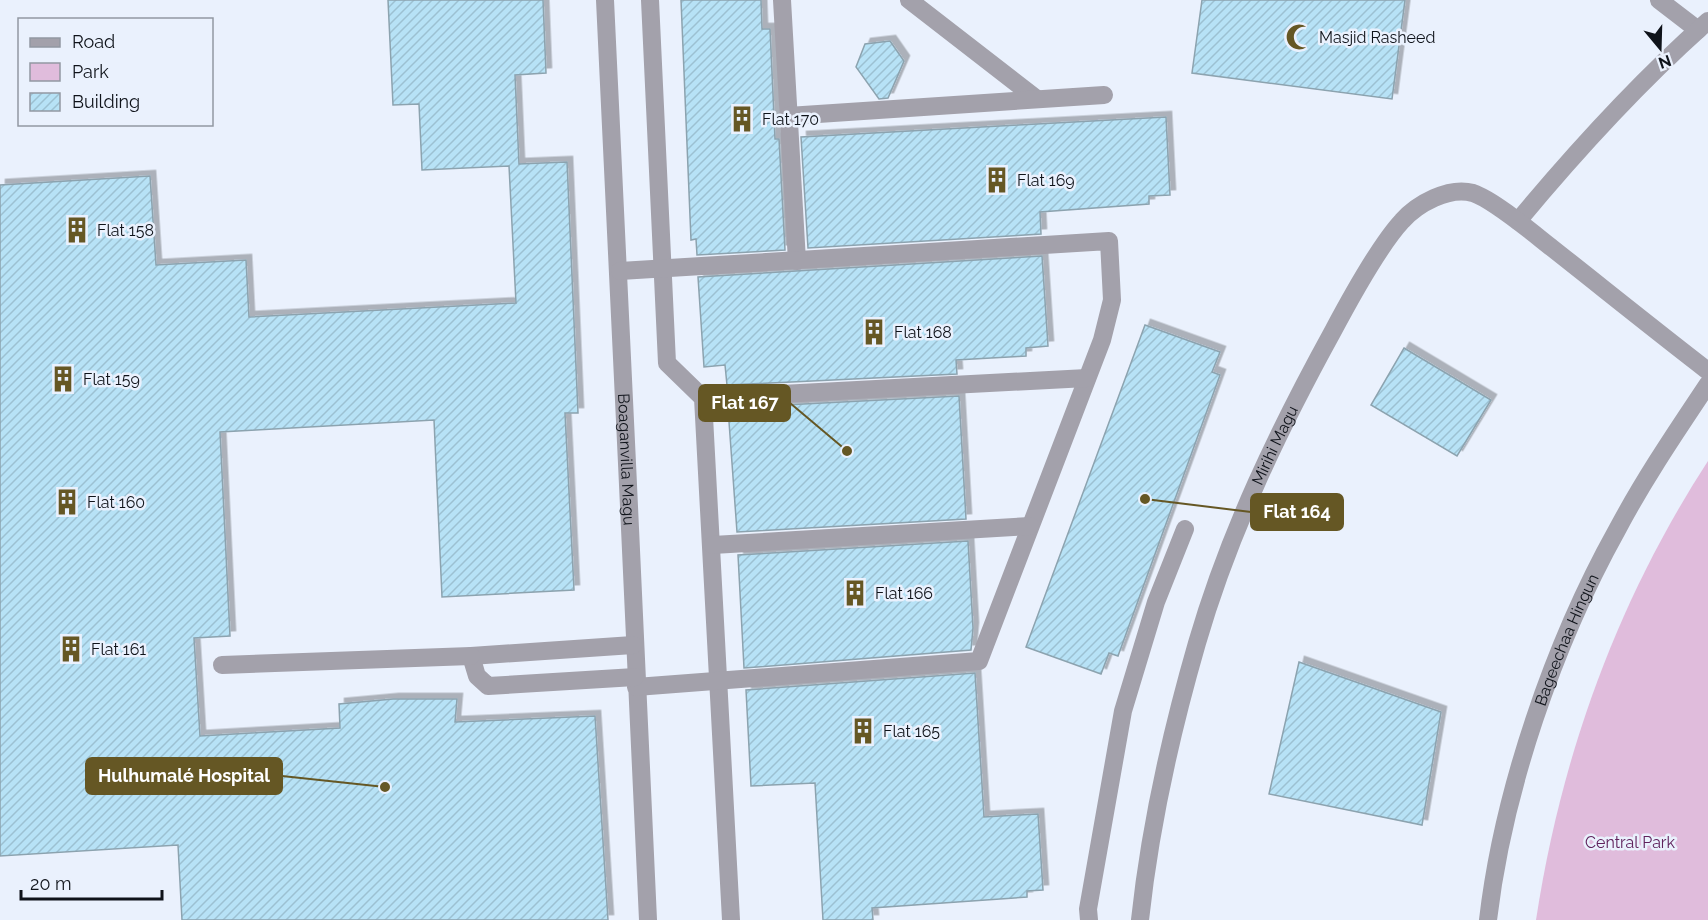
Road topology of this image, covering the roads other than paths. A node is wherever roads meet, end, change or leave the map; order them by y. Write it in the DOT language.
graph roads {
  1 [pos="605,0"];
  2 [pos="650,0"];
  3 [pos="782,0"];
  4 [pos="909,0"];
  5 [pos="1659,0"];
  6 [pos="1703,26"];
  7 [pos="1104,95"];
  8 [pos="1037,99"];
  9 [pos="788,116"];
  10 [pos="1518,221"];
  11 [pos="797,261"];
  12 [pos="662,269"];
  13 [pos="620,271"];
  14 [pos="1708,371"];
  15 [pos="1087,378"];
  16 [pos="1708,384"];
  17 [pos="703,398"];
  18 [pos="1030,526"];
  19 [pos="1185,529"];
  20 [pos="713,545"];
  21 [pos="633,645"];
  22 [pos="471,656"];
  23 [pos="222,665"];
  24 [pos="719,681"];
  25 [pos="635,682"];
  26 [pos="648,920"];
  27 [pos="731,920"];
  28 [pos="1089,920"];
  29 [pos="1140,920"];
  30 [pos="1488,920"];
  1 -- 13 [label="street, Boaganvilla Magu"];
  2 -- 12 [label="street"];
  3 -- 9 [label="street"];
  4 -- 8 [label="street"];
  5 -- 6 [label="street"];
  6 -- 10 [label="street"];
  7 -- 8 [label="street"];
  8 -- 9 [label="street"];
  9 -- 11 [label="street"];
  10 -- 14 [label="street, Mirihi Magu"];
  10 -- 29 [label="street, Mirihi Magu"];
  11 -- 12 [label="street"];
  11 -- 15 [label="street"];
  12 -- 13 [label="street"];
  12 -- 17 [label="street"];
  13 -- 21 [label="street, Boaganvilla Magu"];
  15 -- 17 [label="street"];
  15 -- 18 [label="street"];
  16 -- 30 [label="street, Bageechaa Hingun"];
  17 -- 20 [label="street"];
  18 -- 20 [label="street"];
  18 -- 24 [label="street"];
  19 -- 28 [label="street"];
  20 -- 24 [label="street"];
  21 -- 22 [label="street"];
  21 -- 25 [label="street, Boaganvilla Magu"];
  22 -- 23 [label="street"];
  22 -- 25 [label="street"];
  24 -- 25 [label="street"];
  24 -- 27 [label="street"];
  25 -- 26 [label="street, Boaganvilla Magu"];
}
